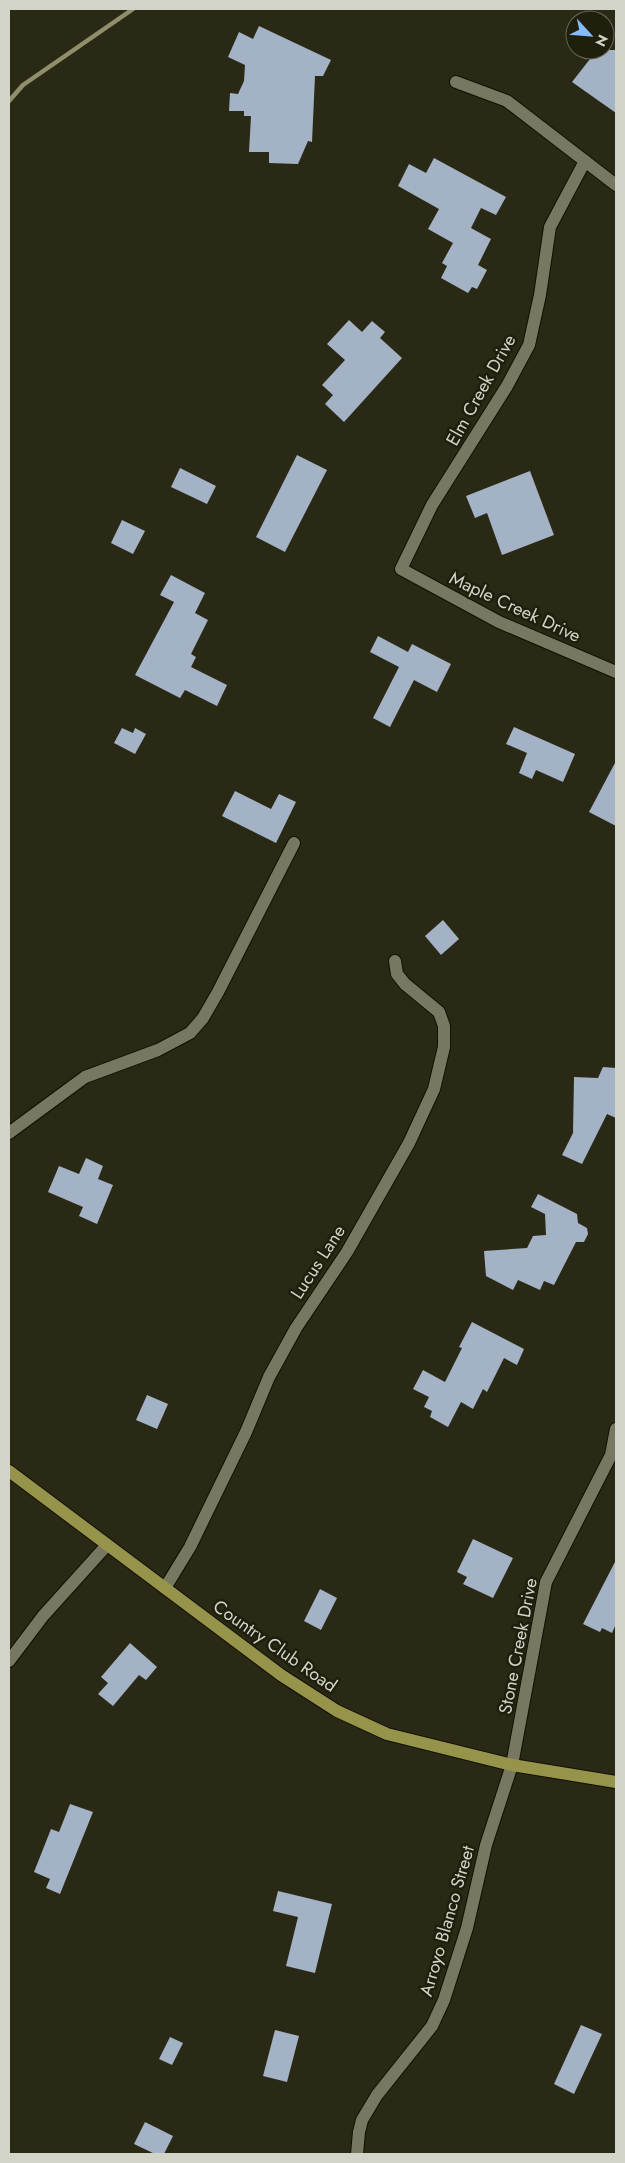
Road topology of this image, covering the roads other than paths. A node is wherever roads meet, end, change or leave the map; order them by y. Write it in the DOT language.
graph roads {
  1 [pos="456,82"];
  2 [pos="585,161"];
  3 [pos="616,185"];
  4 [pos="401,569"];
  5 [pos="616,672"];
  6 [pos="294,843"];
  7 [pos="395,961"];
  8 [pos="9,1133"];
  9 [pos="616,1429"];
  10 [pos="9,1471"];
  11 [pos="107,1545"];
  12 [pos="165,1588"];
  13 [pos="9,1661"];
  14 [pos="512,1765"];
  15 [pos="616,1782"];
  16 [pos="356,2154"];
  1 -- 2 [label="street"];
  2 -- 3 [label="street"];
  2 -- 4 [label="street, Elm Creek Drive"];
  4 -- 5 [label="street, Maple Creek Drive"];
  6 -- 8 [label="street"];
  7 -- 12 [label="street, Lucus Lane"];
  9 -- 14 [label="street, Stone Creek Drive"];
  10 -- 11 [label="main road, Country Club Road"];
  11 -- 12 [label="main road, Country Club Road"];
  11 -- 13 [label="street"];
  12 -- 14 [label="main road, Country Club Road"];
  14 -- 15 [label="main road, Country Club Road"];
  14 -- 16 [label="street, Arroyo Blanco Street"];
}
